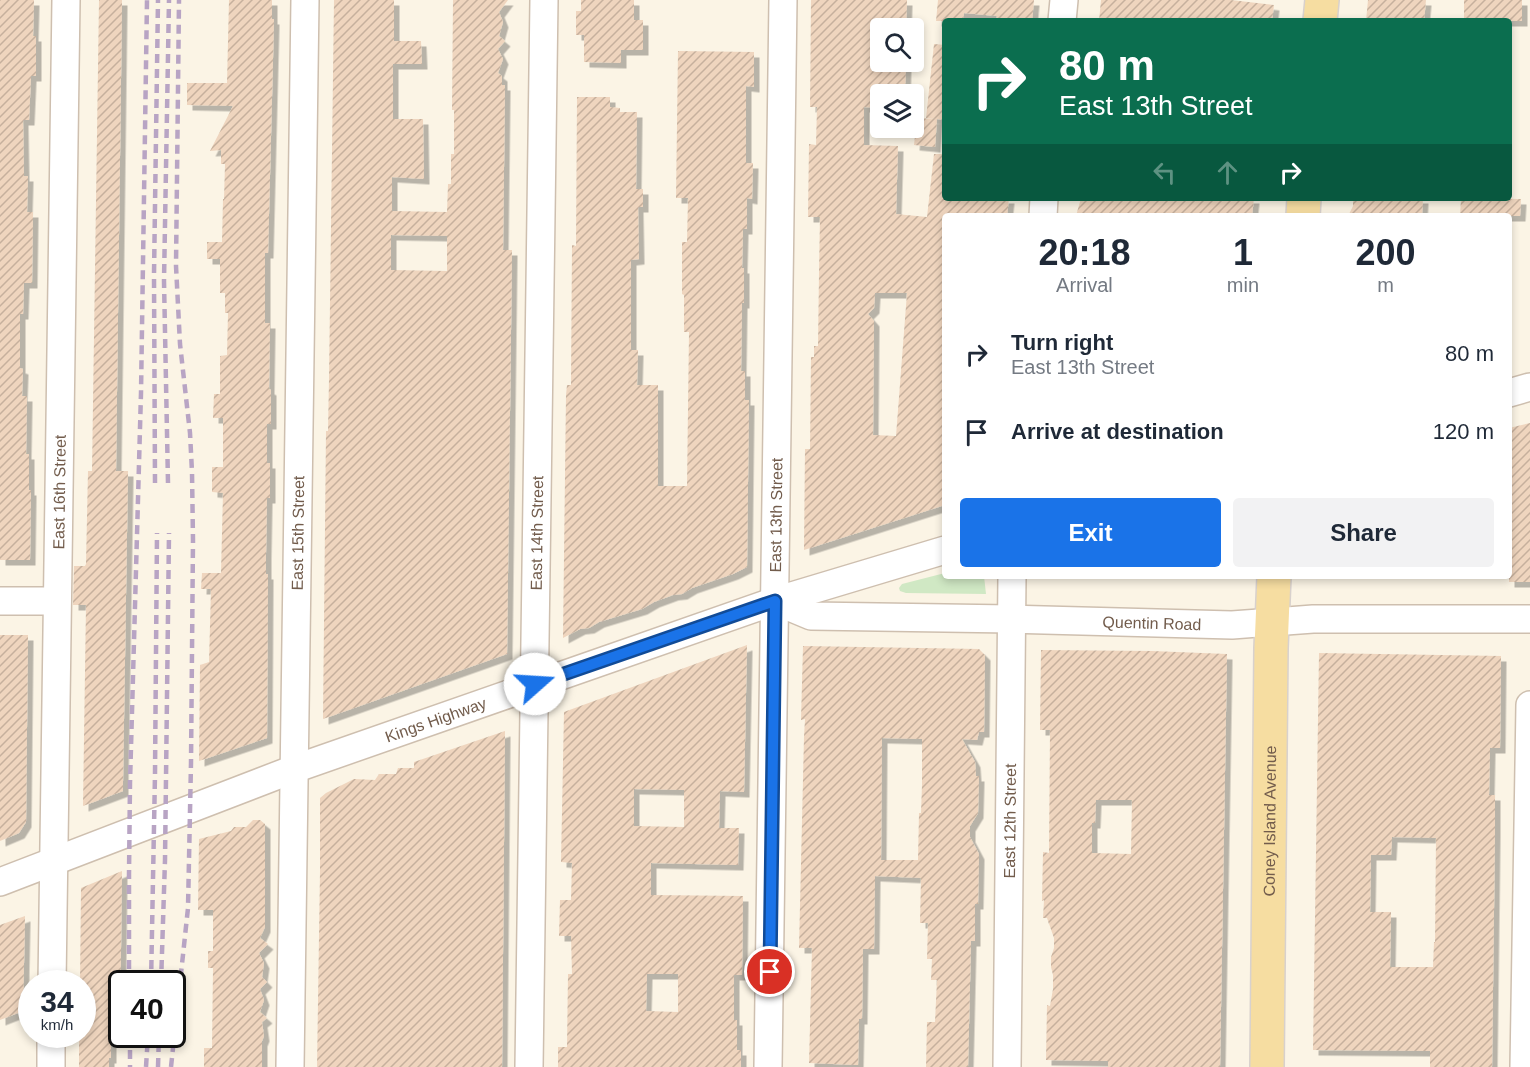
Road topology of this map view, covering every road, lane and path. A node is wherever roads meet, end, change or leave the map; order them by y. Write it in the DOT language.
graph roads {
  1 [pos="66,0"];
  2 [pos="305,0"];
  3 [pos="544,0"];
  4 [pos="783,0"];
  5 [pos="1064,0"];
  6 [pos="1322,0"];
  7 [pos="1062,18"];
  8 [pos="1320,18"];
  9 [pos="1530,387"];
  10 [pos="1512,392"];
  11 [pos="942,551"];
  12 [pos="1012,579"];
  13 [pos="1274,579"];
  14 [pos="0,600"];
  15 [pos="57,601"];
  16 [pos="775,601"];
  17 [pos="1011,619"];
  18 [pos="1530,619"];
  19 [pos="1272,621"];
  20 [pos="535,684"];
  21 [pos="1530,705"];
  22 [pos="294,769"];
  23 [pos="54,860"];
  24 [pos="0,882"];
  25 [pos="52,970"];
  26 [pos="51,1048"];
  27 [pos="51,1067"];
  28 [pos="290,1067"];
  29 [pos="529,1067"];
  30 [pos="768,1067"];
  31 [pos="1007,1067"];
  32 [pos="1267,1067"];
  33 [pos="1524,1067"];
  1 -- 15 [label="street, East 16th Street"];
  2 -- 22 [label="street, East 15th Street"];
  3 -- 20 [label="street, East 14th Street"];
  4 -- 16 [label="street, East 13th Street"];
  5 -- 7 [label="street"];
  6 -- 8 [label="main road"];
  9 -- 10 [label="street"];
  11 -- 16 [label="street, Kings Highway"];
  12 -- 17 [label="street, East 12th Street"];
  13 -- 19 [label="main road, Coney Island Avenue"];
  14 -- 15 [label="street"];
  15 -- 23 [label="street, East 16th Street"];
  16 -- 17 [label="street, Quentin Road"];
  16 -- 20 [label="street, Kings Highway"];
  16 -- 30 [label="street, East 13th Street"];
  17 -- 19 [label="street, Quentin Road"];
  17 -- 31 [label="street, East 12th Street"];
  18 -- 19 [label="street, Quentin Road"];
  19 -- 32 [label="main road, Coney Island Avenue"];
  20 -- 22 [label="street, Kings Highway"];
  20 -- 29 [label="street, East 14th Street"];
  21 -- 33 [label="street"];
  22 -- 23 [label="street, Kings Highway"];
  22 -- 28 [label="street, East 15th Street"];
  23 -- 24 [label="street, Kings Highway"];
  23 -- 25 [label="street, East 16th Street"];
  26 -- 27 [label="street"];
}
